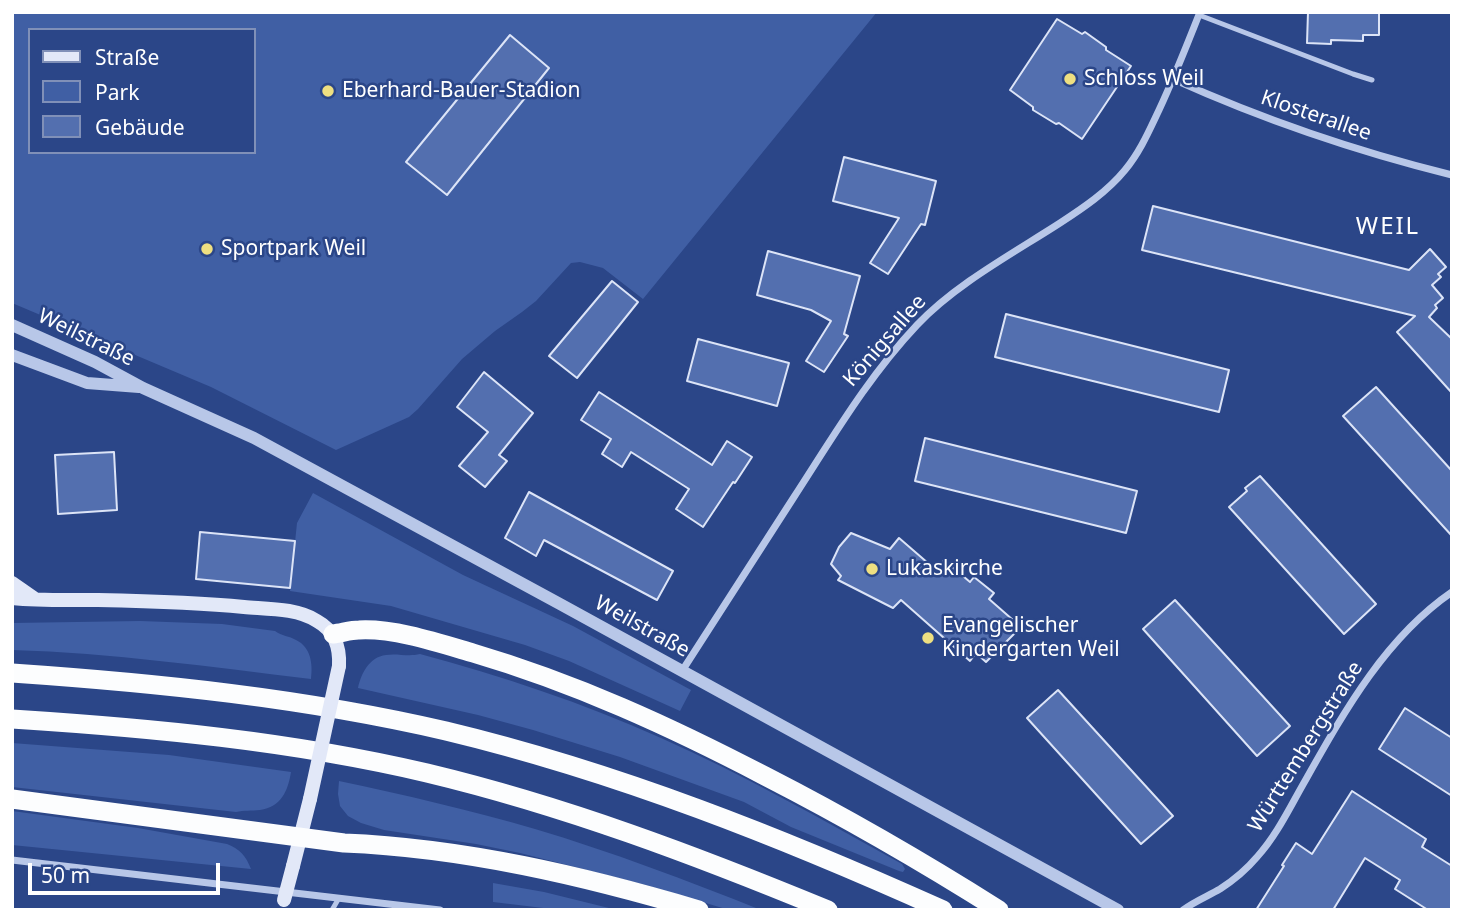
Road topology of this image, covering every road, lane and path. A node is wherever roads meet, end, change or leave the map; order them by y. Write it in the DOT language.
graph roads {
  1 [pos="1199,14"];
  2 [pos="1173,79"];
  3 [pos="1372,80"];
  4 [pos="1452,175"];
  5 [pos="12,325"];
  6 [pos="12,355"];
  7 [pos="36,365"];
  8 [pos="12,367"];
  9 [pos="143,387"];
  10 [pos="12,583"];
  11 [pos="1452,592"];
  12 [pos="12,597"];
  13 [pos="36,600"];
  14 [pos="333,634"];
  15 [pos="682,671"];
  16 [pos="12,673"];
  17 [pos="12,719"];
  18 [pos="12,799"];
  19 [pos="300,837"];
  20 [pos="12,860"];
  21 [pos="339,898"];
  22 [pos="281,910"];
  23 [pos="332,910"];
  24 [pos="440,910"];
  25 [pos="699,910"];
  26 [pos="828,910"];
  27 [pos="943,910"];
  28 [pos="999,910"];
  29 [pos="1118,910"];
  30 [pos="1183,910"];
  1 -- 2 [label="street, Königsallee"];
  1 -- 3 [label="lane"];
  2 -- 4 [label="street, Klosterallee"];
  2 -- 15 [label="street, Königsallee"];
  5 -- 9 [label="street, Weilstraße"];
  6 -- 7 [label="street, Weilstraße"];
  7 -- 8 [label="street"];
  7 -- 9 [label="street, Weilstraße"];
  9 -- 15 [label="street, Weilstraße"];
  10 -- 13 [label="main road"];
  11 -- 30 [label="street, Württembergstraße"];
  12 -- 13 [label="main road"];
  13 -- 14 [label="main road"];
  14 -- 19 [label="main road, bridge"];
  14 -- 28 [label="highway"];
  15 -- 29 [label="street, Weilstraße"];
  16 -- 27 [label="highway"];
  17 -- 26 [label="highway"];
  18 -- 19 [label="highway"];
  19 -- 22 [label="main road, bridge"];
  19 -- 25 [label="highway"];
  20 -- 21 [label="street"];
  21 -- 23 [label="lane"];
  21 -- 24 [label="street"];
}
